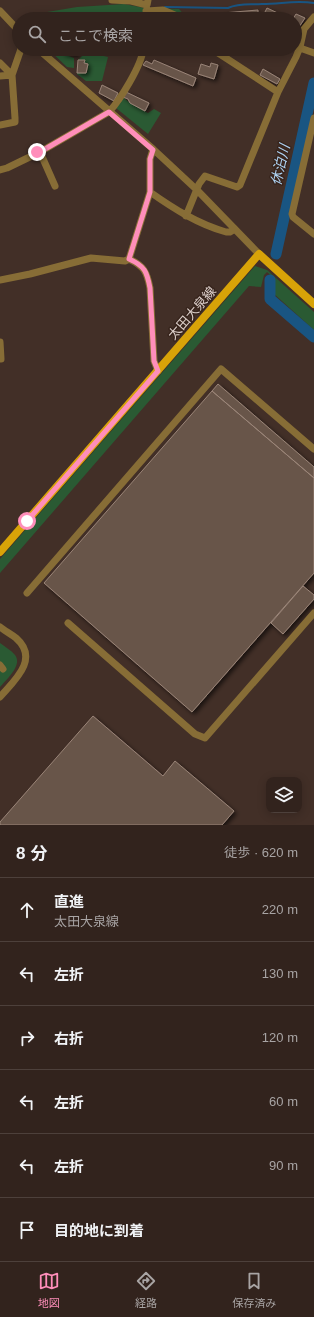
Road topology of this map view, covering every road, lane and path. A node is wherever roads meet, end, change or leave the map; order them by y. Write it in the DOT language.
graph roads {
  1 [pos="112,0"];
  2 [pos="147,5"];
  3 [pos="0,12"];
  4 [pos="167,12"];
  5 [pos="314,18"];
  6 [pos="12,24"];
  7 [pos="302,38"];
  8 [pos="302,49"];
  9 [pos="314,52"];
  10 [pos="19,56"];
  11 [pos="46,56"];
  12 [pos="143,56"];
  13 [pos="223,56"];
  14 [pos="296,56"];
  15 [pos="0,63"];
  16 [pos="12,75"];
  17 [pos="0,76"];
  18 [pos="278,92"];
  19 [pos="109,112"];
  20 [pos="314,118"];
  21 [pos="0,125"];
  22 [pos="153,150"];
  23 [pos="40,152"];
  24 [pos="0,170"];
  25 [pos="55,186"];
  26 [pos="197,190"];
  27 [pos="150,192"];
  28 [pos="186,216"];
  29 [pos="234,229"];
  30 [pos="314,234"];
  31 [pos="259,254"];
  32 [pos="129,259"];
  33 [pos="0,280"];
  34 [pos="314,304"];
  35 [pos="0,342"];
  36 [pos="1,359"];
  37 [pos="158,371"];
  38 [pos="314,449"];
  39 [pos="0,552"];
  40 [pos="27,593"];
  41 [pos="314,613"];
  42 [pos="68,623"];
  43 [pos="0,627"];
  44 [pos="0,697"];
  1 -- 2 [label="street"];
  2 -- 4 [label="street"];
  3 -- 6 [label="street"];
  5 -- 7 [label="street"];
  8 -- 9 [label="street"];
  10 -- 16 [label="street"];
  11 -- 19 [label="street"];
  12 -- 19 [label="street"];
  13 -- 18 [label="street"];
  14 -- 18 [label="street"];
  15 -- 16 [label="street"];
  16 -- 17 [label="street"];
  16 -- 21 [label="street"];
  18 -- 26 [label="street"];
  19 -- 22 [label="street"];
  19 -- 23 [label="street"];
  20 -- 30 [label="street"];
  22 -- 26 [label="street"];
  22 -- 27 [label="street"];
  23 -- 24 [label="street"];
  23 -- 25 [label="street"];
  26 -- 28 [label="street"];
  26 -- 29 [label="street"];
  27 -- 28 [label="street"];
  27 -- 32 [label="street"];
  28 -- 29 [label="street"];
  29 -- 31 [label="street"];
  31 -- 34 [label="main road"];
  31 -- 37 [label="main road, 太田大泉線"];
  32 -- 33 [label="street"];
  32 -- 37 [label="street"];
  35 -- 36 [label="street"];
  37 -- 39 [label="main road, 太田大泉線"];
  38 -- 40 [label="street"];
  41 -- 42 [label="street"];
  43 -- 44 [label="street"];
}
